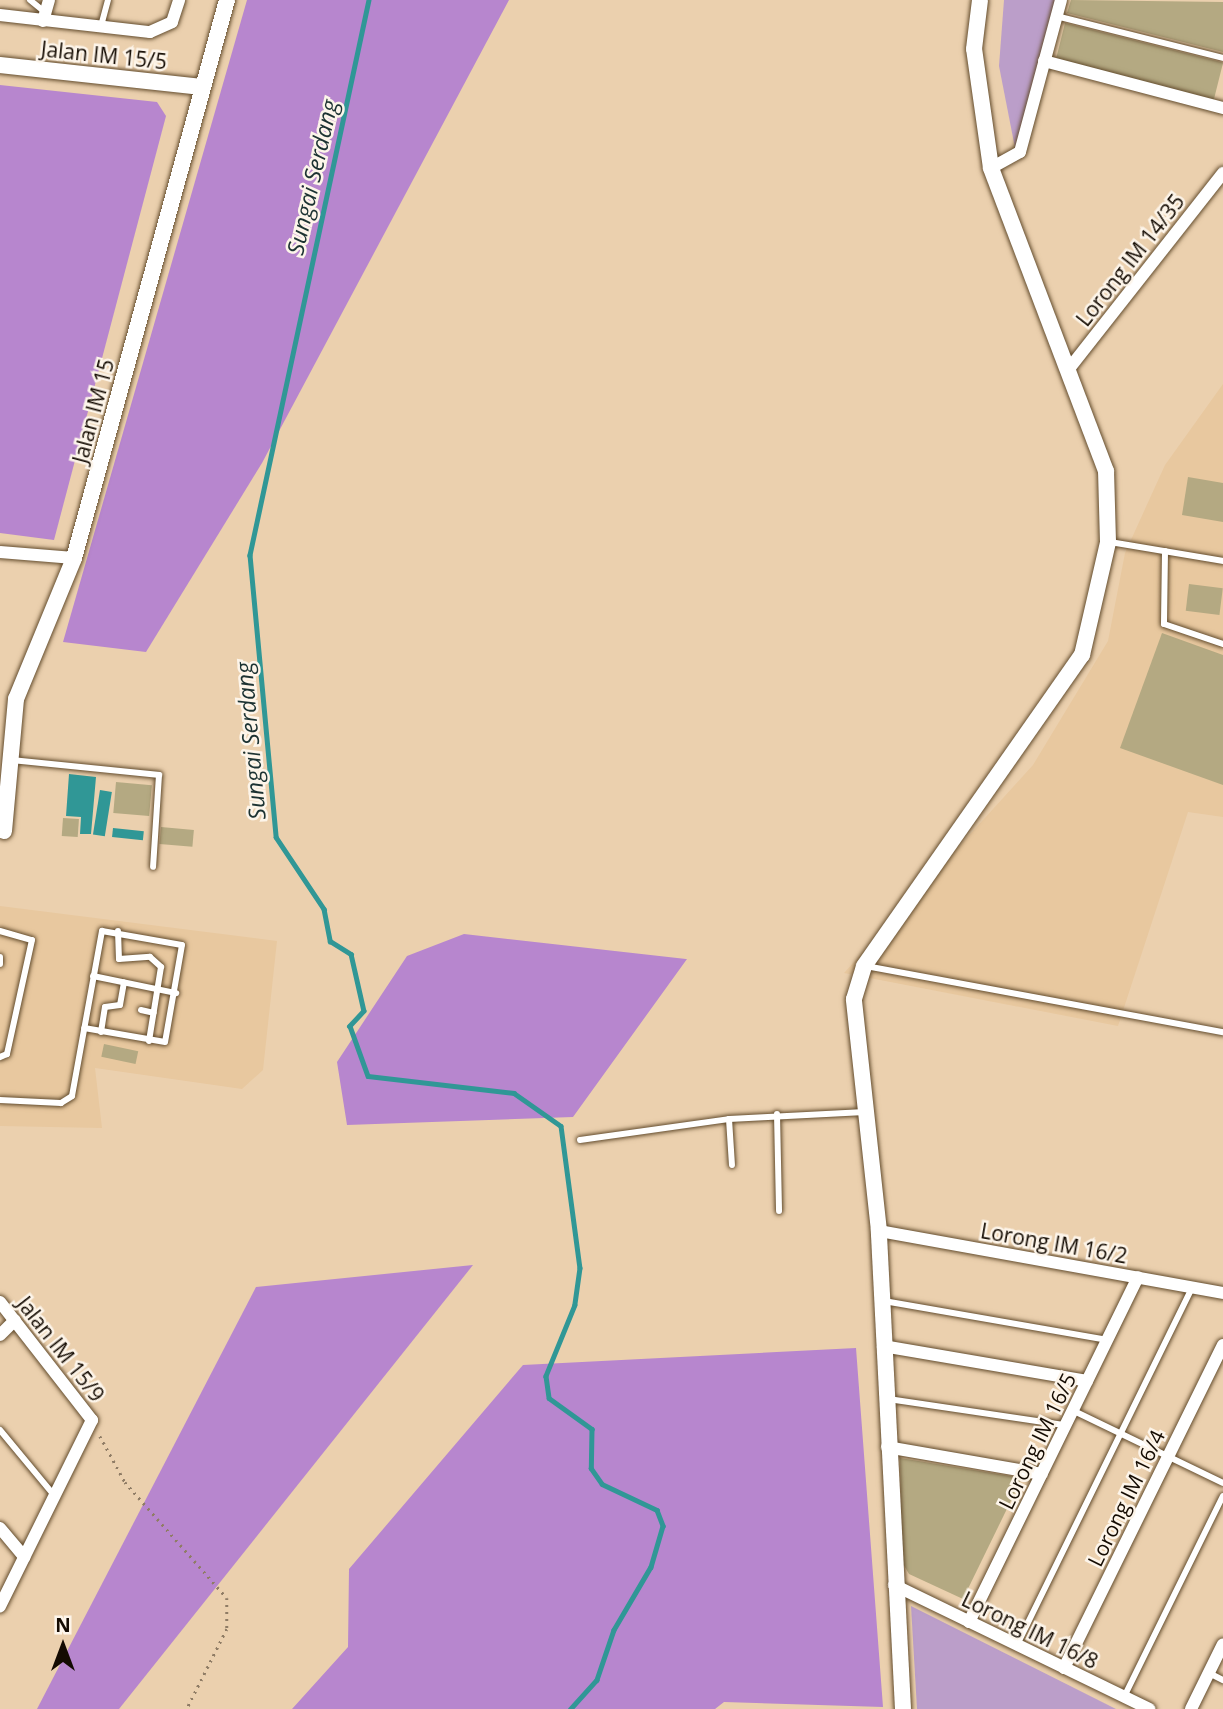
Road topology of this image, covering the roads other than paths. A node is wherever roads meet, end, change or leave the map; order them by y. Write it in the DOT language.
graph roads {
  1 [pos="30,0"];
  2 [pos="108,0"];
  3 [pos="178,0"];
  4 [pos="227,0"];
  5 [pos="980,0"];
  6 [pos="1061,0"];
  7 [pos="46,11"];
  8 [pos="0,15"];
  9 [pos="1056,16"];
  10 [pos="100,28"];
  11 [pos="1223,58"];
  12 [pos="1044,61"];
  13 [pos="0,65"];
  14 [pos="202,87"];
  15 [pos="1223,108"];
  16 [pos="990,168"];
  17 [pos="1223,173"];
  18 [pos="1068,370"];
  19 [pos="1108,542"];
  20 [pos="1165,551"];
  21 [pos="0,552"];
  22 [pos="74,558"];
  23 [pos="1223,561"];
  24 [pos="1223,644"];
  25 [pos="8,760"];
  26 [pos="4,831"];
  27 [pos="153,867"];
  28 [pos="0,931"];
  29 [pos="118,931"];
  30 [pos="0,957"];
  31 [pos="0,964"];
  32 [pos="864,966"];
  33 [pos="93,976"];
  34 [pos="124,982"];
  35 [pos="159,990"];
  36 [pos="176,993"];
  37 [pos="141,1010"];
  38 [pos="155,1013"];
  39 [pos="85,1028"];
  40 [pos="101,1032"];
  41 [pos="1223,1032"];
  42 [pos="149,1041"];
  43 [pos="0,1057"];
  44 [pos="0,1100"];
  45 [pos="867,1112"];
  46 [pos="777,1114"];
  47 [pos="729,1119"];
  48 [pos="580,1140"];
  49 [pos="732,1165"];
  50 [pos="779,1211"];
  51 [pos="879,1231"];
  52 [pos="1138,1277"];
  53 [pos="1193,1287"];
  54 [pos="1223,1293"];
  55 [pos="882,1301"];
  56 [pos="0,1303"];
  57 [pos="15,1320"];
  58 [pos="0,1335"];
  59 [pos="1108,1340"];
  60 [pos="1223,1345"];
  61 [pos="883,1346"];
  62 [pos="1087,1381"];
  63 [pos="886,1399"];
  64 [pos="1073,1410"];
  65 [pos="1066,1425"];
  66 [pos="0,1430"];
  67 [pos="1121,1434"];
  68 [pos="887,1447"];
  69 [pos="1168,1457"];
  70 [pos="1042,1474"];
  71 [pos="1223,1483"];
  72 [pos="52,1494"];
  73 [pos="1223,1496"];
  74 [pos="0,1528"];
  75 [pos="24,1557"];
  76 [pos="894,1585"];
  77 [pos="0,1606"];
  78 [pos="969,1622"];
  79 [pos="1223,1644"];
  80 [pos="1017,1645"];
  81 [pos="1064,1668"];
  82 [pos="1209,1673"];
  83 [pos="1223,1681"];
  84 [pos="1124,1697"];
  85 [pos="903,1709"];
  86 [pos="1149,1709"];
  87 [pos="1191,1709"];
  1 -- 7 [label="lane"];
  2 -- 10 [label="lane"];
  3 -- 10 [label="street"];
  4 -- 14 [label="street, Jalan IM 15"];
  5 -- 16 [label="street"];
  6 -- 9 [label="street"];
  7 -- 8 [label="street"];
  7 -- 10 [label="street"];
  9 -- 11 [label="lane"];
  9 -- 12 [label="street"];
  12 -- 15 [label="street"];
  12 -- 16 [label="street"];
  13 -- 14 [label="street, Jalan IM 15/5"];
  14 -- 22 [label="street, Jalan IM 15"];
  16 -- 18 [label="street"];
  17 -- 18 [label="street, Lorong IM 14/35"];
  18 -- 19 [label="street"];
  19 -- 20 [label="lane"];
  19 -- 32 [label="street"];
  20 -- 23 [label="lane"];
  20 -- 24 [label="lane"];
  21 -- 22 [label="street"];
  22 -- 25 [label="street, Jalan IM 15"];
  25 -- 26 [label="street, Jalan IM 15"];
  25 -- 27 [label="lane"];
  28 -- 43 [label="lane"];
  29 -- 33 [label="lane"];
  29 -- 35 [label="lane"];
  29 -- 36 [label="lane"];
  30 -- 31 [label="lane"];
  32 -- 41 [label="lane"];
  32 -- 45 [label="street"];
  33 -- 34 [label="lane"];
  33 -- 39 [label="lane"];
  34 -- 35 [label="lane"];
  34 -- 40 [label="lane"];
  35 -- 36 [label="lane"];
  35 -- 38 [label="lane"];
  36 -- 42 [label="lane"];
  37 -- 38 [label="lane"];
  38 -- 42 [label="lane"];
  39 -- 40 [label="lane"];
  39 -- 44 [label="lane"];
  40 -- 42 [label="lane"];
  45 -- 46 [label="lane"];
  45 -- 51 [label="street"];
  46 -- 47 [label="lane"];
  46 -- 50 [label="lane"];
  47 -- 48 [label="lane"];
  47 -- 49 [label="lane"];
  51 -- 52 [label="street, Lorong IM 16/2"];
  51 -- 55 [label="street"];
  52 -- 53 [label="street, Lorong IM 16/2"];
  52 -- 59 [label="street, Lorong IM 16/5"];
  53 -- 54 [label="street, Lorong IM 16/2"];
  53 -- 67 [label="lane"];
  55 -- 59 [label="lane"];
  55 -- 61 [label="street"];
  56 -- 57 [label="street, Jalan IM 15/9"];
  57 -- 58 [label="street"];
  57 -- 72 [label="street, Jalan IM 15/9"];
  59 -- 62 [label="street, Lorong IM 16/5"];
  60 -- 69 [label="street, Lorong IM 16/4"];
  61 -- 62 [label="street"];
  61 -- 63 [label="street"];
  62 -- 64 [label="street, Lorong IM 16/5"];
  63 -- 65 [label="lane"];
  63 -- 68 [label="street"];
  64 -- 65 [label="street, Lorong IM 16/5"];
  64 -- 67 [label="lane"];
  65 -- 70 [label="street, Lorong IM 16/5"];
  66 -- 72 [label="lane"];
  67 -- 69 [label="lane"];
  67 -- 80 [label="lane"];
  68 -- 70 [label="street"];
  68 -- 76 [label="street"];
  69 -- 71 [label="lane"];
  69 -- 81 [label="street, Lorong IM 16/4"];
  70 -- 78 [label="street, Lorong IM 16/5"];
  72 -- 75 [label="street"];
  73 -- 84 [label="lane"];
  74 -- 75 [label="street"];
  75 -- 77 [label="street"];
  76 -- 78 [label="street, Lorong IM 16/8"];
  76 -- 85 [label="street"];
  78 -- 80 [label="street, Lorong IM 16/8"];
  79 -- 82 [label="street"];
  80 -- 81 [label="street, Lorong IM 16/8"];
  81 -- 84 [label="street, Lorong IM 16/8"];
  82 -- 83 [label="lane"];
  82 -- 87 [label="street"];
  84 -- 86 [label="street, Lorong IM 16/8"];
}
